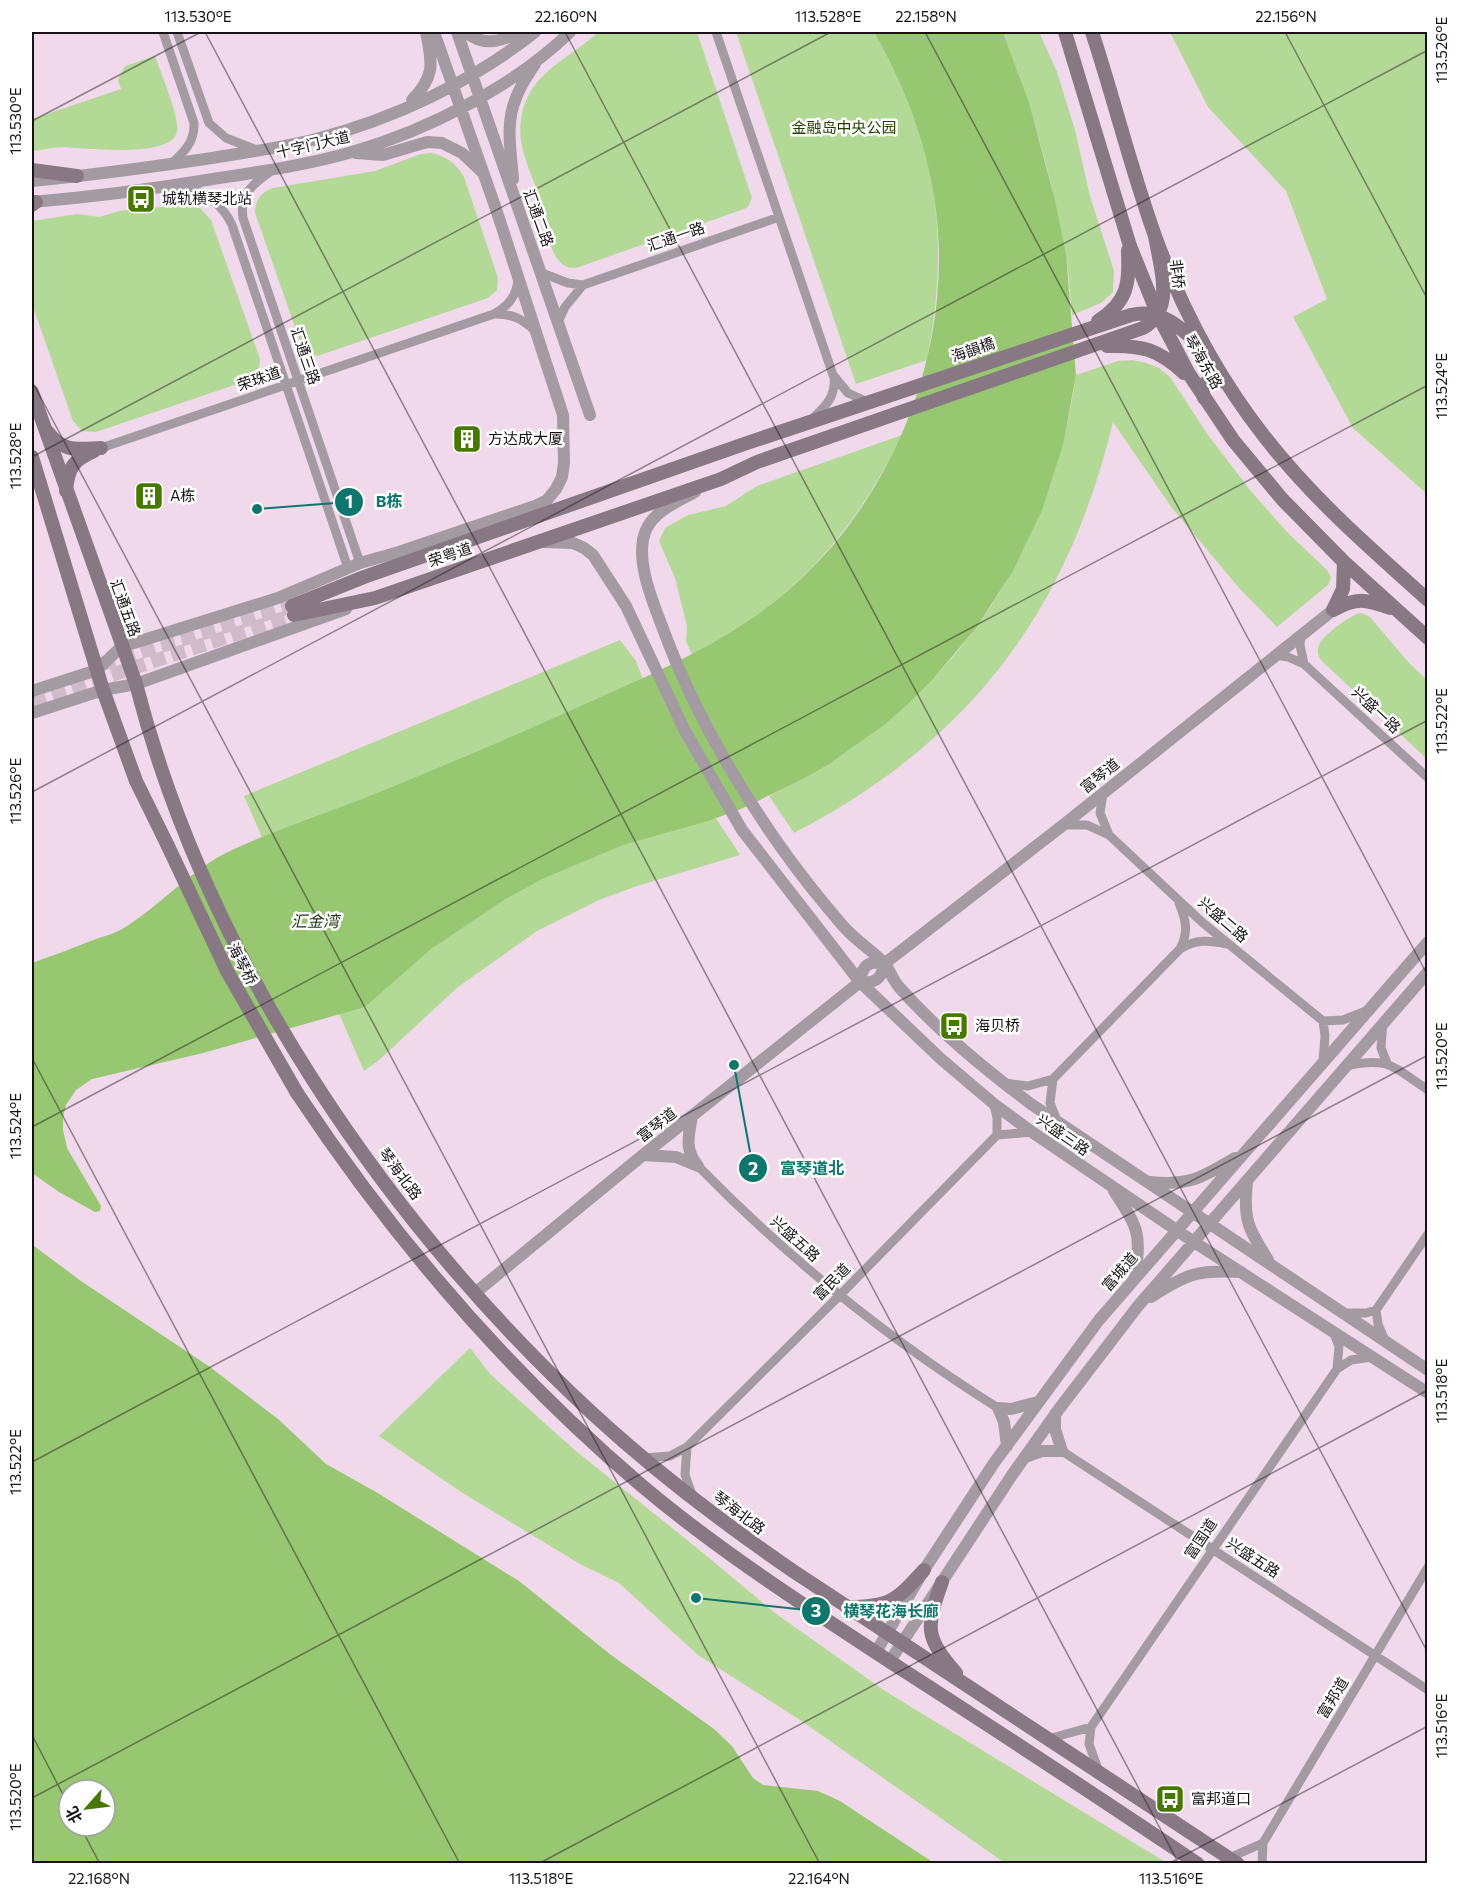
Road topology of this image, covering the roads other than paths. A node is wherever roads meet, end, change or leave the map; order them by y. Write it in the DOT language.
graph roads {
  1 [pos="163,32"];
  2 [pos="177,32"];
  3 [pos="426,32"];
  4 [pos="434,32"];
  5 [pos="457,32"];
  6 [pos="466,32"];
  7 [pos="522,32"];
  8 [pos="535,32"];
  9 [pos="570,32"];
  10 [pos="716,32"];
  11 [pos="1065,32"];
  12 [pos="1092,32"];
  13 [pos="538,59"];
  14 [pos="472,75"];
  15 [pos="452,85"];
  16 [pos="479,98"];
  17 [pos="460,107"];
  18 [pos="405,108"];
  19 [pos="257,150"];
  20 [pos="352,152"];
  21 [pos="171,164"];
  22 [pos="274,169"];
  23 [pos="32,170"];
  24 [pos="484,174"];
  25 [pos="77,176"];
  26 [pos="32,180"];
  27 [pos="184,184"];
  28 [pos="514,195"];
  29 [pos="33,203"];
  30 [pos="779,216"];
  31 [pos="1155,236"];
  32 [pos="1127,238"];
  33 [pos="542,273"];
  34 [pos="518,277"];
  35 [pos="583,285"];
  36 [pos="494,314"];
  37 [pos="1158,315"];
  38 [pos="558,322"];
  39 [pos="1087,329"];
  40 [pos="542,346"];
  41 [pos="1093,346"];
  42 [pos="1210,356"];
  43 [pos="833,375"];
  44 [pos="298,381"];
  45 [pos="1195,383"];
  46 [pos="1227,384"];
  47 [pos="286,385"];
  48 [pos="32,392"];
  49 [pos="1204,398"];
  50 [pos="870,403"];
  51 [pos="590,415"];
  52 [pos="806,424"];
  53 [pos="44,426"];
  54 [pos="101,448"];
  55 [pos="32,457"];
  56 [pos="721,478"];
  57 [pos="32,485"];
  58 [pos="66,492"];
  59 [pos="45,501"];
  60 [pos="534,543"];
  61 [pos="1344,562"];
  62 [pos="360,563"];
  63 [pos="348,568"];
  64 [pos="375,598"];
  65 [pos="1428,600"];
  66 [pos="1333,610"];
  67 [pos="1397,610"];
  68 [pos="1301,635"];
  69 [pos="1428,638"];
  70 [pos="122,647"];
  71 [pos="1276,655"];
  72 [pos="1304,664"];
  73 [pos="97,670"];
  74 [pos="136,684"];
  75 [pos="103,690"];
  76 [pos="32,691"];
  77 [pos="32,713"];
  78 [pos="1428,778"];
  79 [pos="1103,793"];
  80 [pos="1062,826"];
  81 [pos="1109,835"];
  82 [pos="186,836"];
  83 [pos="1177,900"];
  84 [pos="1428,942"];
  85 [pos="1229,945"];
  86 [pos="1180,949"];
  87 [pos="884,964"];
  88 [pos="1428,972"];
  89 [pos="860,982"];
  90 [pos="1368,1010"];
  91 [pos="1323,1021"];
  92 [pos="1383,1022"];
  93 [pos="1323,1061"];
  94 [pos="1387,1063"];
  95 [pos="1344,1067"];
  96 [pos="1053,1079"];
  97 [pos="315,1081"];
  98 [pos="1003,1082"];
  99 [pos="1428,1090"];
  100 [pos="994,1104"];
  101 [pos="692,1116"];
  102 [pos="1059,1125"];
  103 [pos="1032,1132"];
  104 [pos="997,1135"];
  105 [pos="1243,1153"];
  106 [pos="643,1155"];
  107 [pos="698,1166"];
  108 [pos="1149,1182"];
  109 [pos="1247,1182"];
  110 [pos="1110,1185"];
  111 [pos="1192,1212"];
  112 [pos="1210,1224"];
  113 [pos="1177,1230"];
  114 [pos="1428,1234"];
  115 [pos="1194,1242"];
  116 [pos="1270,1264"];
  117 [pos="1242,1272"];
  118 [pos="1135,1278"];
  119 [pos="475,1293"];
  120 [pos="839,1296"];
  121 [pos="1138,1306"];
  122 [pos="1376,1310"];
  123 [pos="1345,1313"];
  124 [pos="1333,1330"];
  125 [pos="1385,1341"];
  126 [pos="1373,1357"];
  127 [pos="1337,1369"];
  128 [pos="1428,1370"];
  129 [pos="1428,1393"];
  130 [pos="1038,1402"];
  131 [pos="998,1408"];
  132 [pos="1055,1414"];
  133 [pos="1007,1446"];
  134 [pos="687,1447"];
  135 [pos="1062,1451"];
  136 [pos="644,1458"];
  137 [pos="1024,1458"];
  138 [pos="695,1500"];
  139 [pos="1212,1549"];
  140 [pos="1428,1567"];
  141 [pos="924,1570"];
  142 [pos="942,1582"];
  143 [pos="846,1607"];
  144 [pos="888,1634"];
  145 [pos="901,1643"];
  146 [pos="876,1652"];
  147 [pos="1376,1656"];
  148 [pos="890,1661"];
  149 [pos="968,1686"];
  150 [pos="1428,1690"];
  151 [pos="1092,1726"];
  152 [pos="1048,1739"];
  153 [pos="1099,1773"];
  154 [pos="1263,1843"];
  155 [pos="1234,1861"];
  156 [pos="1198,1863"];
  157 [pos="1262,1863"];
  1 -- 21 [label="street"];
  2 -- 19 [label="street"];
  3 -- 18 [label="street"];
  4 -- 15 [label="street"];
  5 -- 14 [label="street, 汇通二路"];
  6 -- 7 [label="street"];
  8 -- 14 [label="street, 十字门大道"];
  9 -- 13 [label="street, 十字门大道"];
  10 -- 30 [label="street"];
  11 -- 32 [label="main road, 琴海东路"];
  12 -- 31 [label="main road, 琴海东路"];
  13 -- 16 [label="street, 十字门大道"];
  13 -- 28 [label="street"];
  14 -- 15 [label="street, 十字门大道"];
  14 -- 16 [label="street, 汇通二路"];
  15 -- 17 [label="street"];
  15 -- 18 [label="street, 十字门大道"];
  16 -- 17 [label="street, 十字门大道"];
  16 -- 28 [label="street, 汇通二路"];
  17 -- 20 [label="street, 十字门大道"];
  17 -- 24 [label="street"];
  18 -- 19 [label="street, 十字门大道"];
  19 -- 21 [label="street, 十字门大道"];
  20 -- 22 [label="street, 十字门大道"];
  20 -- 24 [label="street"];
  21 -- 25 [label="street, 十字门大道"];
  22 -- 27 [label="street, 十字门大道"];
  22 -- 44 [label="street, 汇通三路"];
  23 -- 25 [label="main road"];
  24 -- 34 [label="street"];
  25 -- 26 [label="street, 十字门大道"];
  27 -- 29 [label="street, 十字门大道"];
  27 -- 47 [label="street, 汇通三路"];
  28 -- 33 [label="street, 汇通二路"];
  30 -- 35 [label="street, 汇通一路"];
  30 -- 43 [label="street"];
  31 -- 37 [label="main road, 非桥"];
  31 -- 42 [label="main road, 琴海东路"];
  32 -- 37 [label="main road, 琴海东路"];
  32 -- 39 [label="main road"];
  33 -- 35 [label="street"];
  33 -- 38 [label="street, 汇通二路"];
  34 -- 36 [label="street"];
  34 -- 40 [label="street"];
  35 -- 38 [label="street"];
  36 -- 40 [label="street"];
  36 -- 44 [label="street, 荣珠道"];
  37 -- 39 [label="main road"];
  37 -- 41 [label="main road"];
  37 -- 42 [label="main road"];
  37 -- 45 [label="main road, 琴海东路"];
  38 -- 51 [label="street, 汇通二路"];
  39 -- 50 [label="main road, 海韻橋"];
  40 -- 62 [label="street, 荣粤道"];
  41 -- 45 [label="main road"];
  41 -- 56 [label="main road, 荣粤道"];
  42 -- 46 [label="main road, 琴海东路"];
  43 -- 50 [label="street"];
  43 -- 52 [label="street"];
  44 -- 47 [label="street, 荣珠道"];
  44 -- 62 [label="street, 汇通三路"];
  45 -- 49 [label="main road, 琴海东路"];
  46 -- 49 [label="main road"];
  46 -- 65 [label="main road, 琴海东路"];
  47 -- 54 [label="street, 荣珠道"];
  47 -- 63 [label="street, 汇通三路"];
  48 -- 53 [label="main road, 汇通五路"];
  49 -- 61 [label="main road, 琴海东路"];
  50 -- 52 [label="main road, 荣粤道"];
  52 -- 64 [label="main road, 荣粤道"];
  53 -- 54 [label="main road"];
  53 -- 58 [label="main road, 汇通五路"];
  54 -- 58 [label="main road"];
  55 -- 59 [label="main road"];
  56 -- 60 [label="main road, 荣粤道"];
  56 -- 87 [label="street, 兴盛三路"];
  57 -- 59 [label="main road"];
  58 -- 70 [label="main road, 汇通五路"];
  59 -- 73 [label="main road"];
  60 -- 64 [label="main road, 荣粤道"];
  60 -- 89 [label="street, 兴盛三路"];
  61 -- 66 [label="main road"];
  61 -- 67 [label="main road, 琴海东路"];
  62 -- 63 [label="street, 荣粤道"];
  63 -- 70 [label="street, 荣粤道"];
  64 -- 74 [label="street, 荣粤道"];
  66 -- 67 [label="main road"];
  66 -- 68 [label="street, 富琴道"];
  67 -- 69 [label="main road, 琴海东路"];
  68 -- 71 [label="street, 富琴道"];
  68 -- 72 [label="street"];
  70 -- 73 [label="street, 荣粤道"];
  70 -- 74 [label="main road, 汇通五路"];
  71 -- 72 [label="street, 兴盛一路"];
  71 -- 79 [label="street, 富琴道"];
  72 -- 78 [label="street, 兴盛一路"];
  73 -- 75 [label="main road"];
  73 -- 76 [label="street, 荣粤道"];
  74 -- 75 [label="street, 荣粤道"];
  74 -- 82 [label="main road, 汇通五路"];
  75 -- 77 [label="street, 荣粤道"];
  75 -- 146 [label="main road, 海琴桥, bridge"];
  79 -- 80 [label="street, 富琴道"];
  79 -- 81 [label="street"];
  80 -- 81 [label="street, 兴盛二路"];
  80 -- 87 [label="street, 富琴道"];
  81 -- 83 [label="street, 兴盛二路"];
  82 -- 97 [label="main road, 海琴桥"];
  83 -- 85 [label="street, 兴盛二路"];
  83 -- 86 [label="street"];
  84 -- 90 [label="street, 富城道"];
  85 -- 86 [label="street"];
  85 -- 91 [label="street, 兴盛二路"];
  86 -- 96 [label="street"];
  87 -- 89 [label="street, 富琴道"];
  87 -- 98 [label="street, 兴盛三路"];
  88 -- 92 [label="street"];
  89 -- 100 [label="street, 兴盛三路"];
  89 -- 101 [label="street, 富琴道"];
  90 -- 91 [label="street"];
  90 -- 93 [label="street, 富城道"];
  91 -- 93 [label="street"];
  92 -- 94 [label="street"];
  92 -- 95 [label="street"];
  93 -- 105 [label="street, 富城道"];
  94 -- 95 [label="street"];
  94 -- 99 [label="street"];
  95 -- 109 [label="street"];
  96 -- 98 [label="street"];
  96 -- 102 [label="street"];
  97 -- 119 [label="main road, 琴海北路"];
  98 -- 102 [label="street, 兴盛三路"];
  100 -- 103 [label="street, 兴盛三路"];
  100 -- 104 [label="street"];
  101 -- 106 [label="street, 富琴道"];
  101 -- 107 [label="street"];
  102 -- 108 [label="street, 兴盛三路"];
  103 -- 104 [label="street"];
  103 -- 110 [label="street, 兴盛三路"];
  104 -- 120 [label="street, 富民道"];
  105 -- 108 [label="street"];
  105 -- 111 [label="street, 富城道"];
  106 -- 107 [label="street"];
  106 -- 119 [label="street, 富琴道"];
  107 -- 120 [label="street, 兴盛五路"];
  108 -- 111 [label="street, 兴盛三路"];
  109 -- 112 [label="street"];
  109 -- 116 [label="street"];
  110 -- 113 [label="street, 兴盛三路"];
  110 -- 118 [label="street"];
  111 -- 112 [label="street, 兴盛三路"];
  111 -- 113 [label="street, 富城道"];
  112 -- 115 [label="street"];
  112 -- 116 [label="street, 兴盛三路"];
  113 -- 115 [label="street, 兴盛三路"];
  113 -- 118 [label="street, 富城道"];
  114 -- 122 [label="street"];
  115 -- 117 [label="street, 兴盛三路"];
  115 -- 121 [label="street"];
  116 -- 123 [label="street, 兴盛三路"];
  117 -- 121 [label="street"];
  117 -- 124 [label="street, 兴盛三路"];
  118 -- 130 [label="street, 富城道"];
  119 -- 136 [label="main road, 琴海北路"];
  120 -- 131 [label="street, 兴盛五路"];
  120 -- 134 [label="street, 富民道"];
  121 -- 132 [label="street"];
  122 -- 123 [label="street"];
  122 -- 125 [label="street"];
  123 -- 125 [label="street, 兴盛三路"];
  124 -- 126 [label="street, 兴盛三路"];
  124 -- 127 [label="street"];
  125 -- 128 [label="street, 兴盛三路"];
  126 -- 127 [label="street"];
  126 -- 129 [label="street, 兴盛三路"];
  127 -- 139 [label="street, 富国道"];
  130 -- 131 [label="street"];
  130 -- 133 [label="street, 富城道"];
  131 -- 133 [label="street"];
  132 -- 135 [label="street"];
  132 -- 137 [label="street"];
  133 -- 141 [label="street, 富城道"];
  134 -- 136 [label="street"];
  134 -- 138 [label="street"];
  135 -- 137 [label="street"];
  135 -- 139 [label="street, 兴盛五路"];
  136 -- 138 [label="main road, 琴海北路"];
  137 -- 142 [label="street"];
  138 -- 143 [label="main road, 琴海北路"];
  139 -- 147 [label="street, 兴盛五路"];
  139 -- 151 [label="street, 富国道"];
  140 -- 147 [label="street, 富邦道"];
  141 -- 143 [label="main road"];
  141 -- 144 [label="street, 富城道"];
  142 -- 145 [label="street"];
  142 -- 149 [label="main road"];
  143 -- 144 [label="main road, 琴海北路"];
  144 -- 145 [label="main road, 琴海北路"];
  144 -- 146 [label="street, 富城道"];
  145 -- 148 [label="street"];
  145 -- 149 [label="main road, 琴海北路"];
  146 -- 148 [label="main road"];
  147 -- 150 [label="street, 兴盛五路"];
  147 -- 154 [label="street, 富邦道"];
  148 -- 156 [label="main road"];
  149 -- 152 [label="main road, 琴海北路"];
  151 -- 152 [label="street"];
  151 -- 153 [label="street"];
  152 -- 153 [label="main road, 琴海北路"];
  153 -- 155 [label="main road, 琴海北路"];
  154 -- 155 [label="street"];
  154 -- 157 [label="street"];
}
